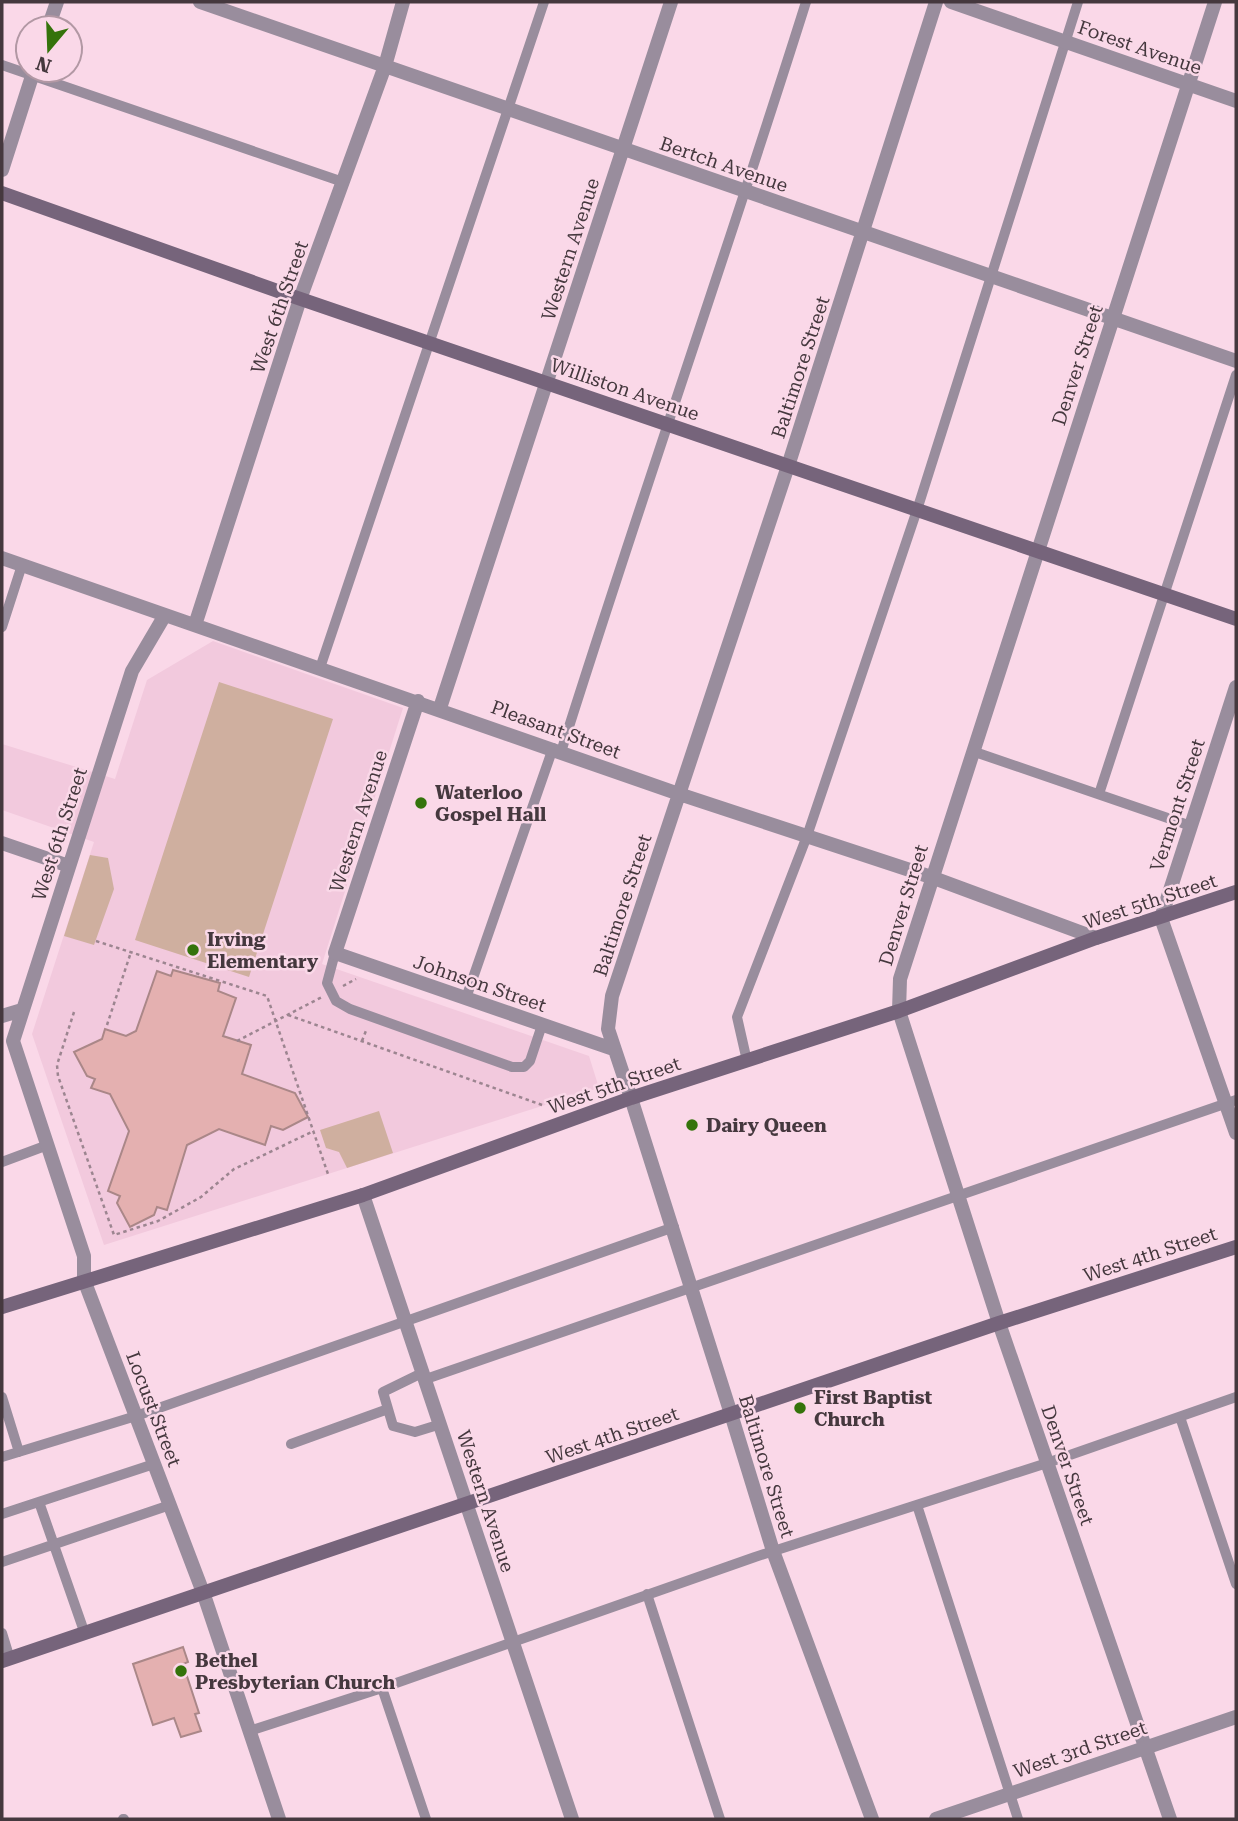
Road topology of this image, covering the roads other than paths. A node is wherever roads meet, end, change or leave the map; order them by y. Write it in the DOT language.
graph roads {
  1 [pos="200,2"];
  2 [pos="403,2"];
  3 [pos="544,2"];
  4 [pos="671,2"];
  5 [pos="806,2"];
  6 [pos="936,2"];
  7 [pos="951,2"];
  8 [pos="1078,2"];
  9 [pos="1215,2"];
  10 [pos="1064,41"];
  11 [pos="385,66"];
  12 [pos="29,84"];
  13 [pos="64,84"];
  14 [pos="1188,84"];
  15 [pos="1236,101"];
  16 [pos="508,109"];
  17 [pos="622,150"];
  18 [pos="2,170"];
  19 [pos="342,182"];
  20 [pos="746,191"];
  21 [pos="2,193"];
  22 [pos="863,232"];
  23 [pos="992,276"];
  24 [pos="300,299"];
  25 [pos="1112,318"];
  26 [pos="428,342"];
  27 [pos="1236,361"];
  28 [pos="1236,375"];
  29 [pos="547,382"];
  30 [pos="666,423"];
  31 [pos="788,466"];
  32 [pos="917,509"];
  33 [pos="1037,550"];
  34 [pos="2,558"];
  35 [pos="23,565"];
  36 [pos="1163,594"];
  37 [pos="165,615"];
  38 [pos="1236,619"];
  39 [pos="195,625"];
  40 [pos="2,627"];
  41 [pos="320,668"];
  42 [pos="1236,687"];
  43 [pos="418,701"];
  44 [pos="440,708"];
  45 [pos="557,750"];
  46 [pos="972,751"];
  47 [pos="679,794"];
  48 [pos="1099,794"];
  49 [pos="1191,825"];
  50 [pos="807,836"];
  51 [pos="2,843"];
  52 [pos="69,866"];
  53 [pos="931,877"];
  54 [pos="1236,892"];
  55 [pos="1161,918"];
  56 [pos="1096,939"];
  57 [pos="335,953"];
  58 [pos="466,998"];
  59 [pos="22,1010"];
  60 [pos="899,1011"];
  61 [pos="2,1016"];
  62 [pos="542,1025"];
  63 [pos="613,1049"];
  64 [pos="747,1061"];
  65 [pos="631,1098"];
  66 [pos="1231,1101"];
  67 [pos="1236,1133"];
  68 [pos="45,1146"];
  69 [pos="2,1162"];
  70 [pos="958,1194"];
  71 [pos="363,1195"];
  72 [pos="674,1227"];
  73 [pos="1236,1247"];
  74 [pos="84,1280"];
  75 [pos="692,1287"];
  76 [pos="2,1307"];
  77 [pos="406,1323"];
  78 [pos="999,1323"];
  79 [pos="425,1375"];
  80 [pos="2,1397"];
  81 [pos="1236,1397"];
  82 [pos="388,1409"];
  83 [pos="731,1414"];
  84 [pos="136,1416"];
  85 [pos="1180,1417"];
  86 [pos="441,1424"];
  87 [pos="291,1444"];
  88 [pos="19,1452"];
  89 [pos="2,1457"];
  90 [pos="154,1464"];
  91 [pos="1047,1464"];
  92 [pos="39,1502"];
  93 [pos="467,1504"];
  94 [pos="170,1505"];
  95 [pos="917,1505"];
  96 [pos="2,1514"];
  97 [pos="54,1544"];
  98 [pos="774,1551"];
  99 [pos="2,1562"];
  100 [pos="1236,1584"];
  101 [pos="647,1594"];
  102 [pos="204,1595"];
  103 [pos="2,1633"];
  104 [pos="85,1634"];
  105 [pos="513,1642"];
  106 [pos="6,1660"];
  107 [pos="382,1688"];
  108 [pos="1236,1717"];
  109 [pos="249,1731"];
  110 [pos="1145,1747"];
  111 [pos="1010,1794"];
  112 [pos="278,1819"];
  113 [pos="426,1819"];
  114 [pos="572,1819"];
  115 [pos="720,1819"];
  116 [pos="872,1819"];
  117 [pos="936,1819"];
  118 [pos="1018,1819"];
  119 [pos="1170,1819"];
  1 -- 11 [label="street, Bertch Avenue"];
  2 -- 11 [label="street, West 6th Street"];
  3 -- 16 [label="lane"];
  4 -- 17 [label="street, Western Avenue"];
  5 -- 20 [label="lane"];
  6 -- 22 [label="street, Baltimore Street"];
  7 -- 10 [label="street, Forest Avenue"];
  8 -- 10 [label="lane"];
  9 -- 14 [label="street, Denver Street"];
  10 -- 14 [label="street, Forest Avenue"];
  10 -- 23 [label="lane"];
  11 -- 16 [label="street, Bertch Avenue"];
  11 -- 19 [label="street, West 6th Street"];
  12 -- 18 [label="street"];
  13 -- 19 [label="lane"];
  14 -- 15 [label="street, Forest Avenue"];
  14 -- 25 [label="street, Denver Street"];
  16 -- 17 [label="street, Bertch Avenue"];
  16 -- 26 [label="lane"];
  17 -- 20 [label="street, Bertch Avenue"];
  17 -- 29 [label="street, Western Avenue"];
  19 -- 24 [label="street, West 6th Street"];
  20 -- 22 [label="street, Bertch Avenue"];
  20 -- 30 [label="lane"];
  21 -- 24 [label="main road, Williston Avenue"];
  22 -- 23 [label="street, Bertch Avenue"];
  22 -- 31 [label="street, Baltimore Street"];
  23 -- 25 [label="street, Bertch Avenue"];
  23 -- 32 [label="lane"];
  24 -- 26 [label="main road, Williston Avenue"];
  24 -- 39 [label="street, West 6th Street"];
  25 -- 27 [label="street, Bertch Avenue"];
  25 -- 33 [label="street, Denver Street"];
  26 -- 29 [label="main road, Williston Avenue"];
  26 -- 41 [label="lane"];
  28 -- 36 [label="lane"];
  29 -- 30 [label="main road, Williston Avenue"];
  29 -- 44 [label="street, Western Avenue"];
  30 -- 31 [label="main road, Williston Avenue"];
  30 -- 45 [label="lane"];
  31 -- 32 [label="main road, Williston Avenue"];
  31 -- 47 [label="street, Baltimore Street"];
  32 -- 33 [label="main road, Williston Avenue"];
  32 -- 50 [label="lane"];
  33 -- 36 [label="main road, Williston Avenue"];
  33 -- 46 [label="street, Denver Street"];
  34 -- 35 [label="street, Pleasant Street"];
  35 -- 37 [label="street, Pleasant Street"];
  35 -- 40 [label="lane"];
  36 -- 38 [label="main road, Williston Avenue"];
  36 -- 48 [label="lane"];
  37 -- 39 [label="street, Pleasant Street"];
  37 -- 52 [label="street, West 6th Street"];
  39 -- 41 [label="street, Pleasant Street"];
  41 -- 43 [label="street, Pleasant Street"];
  42 -- 49 [label="street, Vermont Street"];
  43 -- 44 [label="street, Pleasant Street"];
  43 -- 57 [label="street, Western Avenue"];
  44 -- 45 [label="street, Pleasant Street"];
  45 -- 47 [label="street, Pleasant Street"];
  45 -- 58 [label="lane"];
  46 -- 48 [label="lane"];
  46 -- 53 [label="street, Denver Street"];
  47 -- 50 [label="street, Pleasant Street"];
  47 -- 63 [label="street, Baltimore Street"];
  48 -- 49 [label="lane"];
  49 -- 55 [label="street, Vermont Street"];
  50 -- 53 [label="street, Pleasant Street"];
  50 -- 64 [label="lane"];
  51 -- 52 [label="street"];
  52 -- 59 [label="street, West 6th Street"];
  53 -- 56 [label="street, Pleasant Street"];
  53 -- 60 [label="street, Denver Street"];
  54 -- 55 [label="main road, West 5th Street"];
  55 -- 56 [label="main road, West 5th Street"];
  55 -- 66 [label="street"];
  56 -- 60 [label="main road, West 5th Street"];
  57 -- 58 [label="street, Johnson Street"];
  57 -- 62 [label="lane"];
  58 -- 62 [label="street, Johnson Street"];
  59 -- 61 [label="street"];
  59 -- 68 [label="street, Locust Street"];
  60 -- 64 [label="main road, West 5th Street"];
  60 -- 70 [label="street, Denver Street"];
  62 -- 63 [label="street, Johnson Street"];
  63 -- 65 [label="street, Baltimore Street"];
  64 -- 65 [label="main road, West 5th Street"];
  65 -- 71 [label="main road, West 5th Street"];
  65 -- 72 [label="street, Baltimore Street"];
  66 -- 67 [label="street"];
  66 -- 70 [label="lane"];
  68 -- 69 [label="lane"];
  68 -- 74 [label="street, Locust Street"];
  70 -- 75 [label="lane"];
  70 -- 78 [label="street, Denver Street"];
  71 -- 74 [label="main road, West 5th Street"];
  71 -- 77 [label="street, Western Avenue"];
  72 -- 75 [label="street, Baltimore Street"];
  72 -- 77 [label="lane"];
  73 -- 78 [label="main road, West 4th Street"];
  74 -- 76 [label="main road, West 5th Street"];
  74 -- 84 [label="street, Locust Street"];
  75 -- 79 [label="lane"];
  75 -- 83 [label="street, Baltimore Street"];
  77 -- 79 [label="street, Western Avenue"];
  77 -- 84 [label="lane"];
  78 -- 83 [label="main road, West 4th Street"];
  78 -- 91 [label="street, Denver Street"];
  79 -- 82 [label="lane"];
  79 -- 86 [label="street, Western Avenue"];
  80 -- 88 [label="lane"];
  81 -- 85 [label="lane"];
  82 -- 86 [label="lane"];
  82 -- 87 [label="lane"];
  83 -- 93 [label="main road, West 4th Street"];
  83 -- 98 [label="street, Baltimore Street"];
  84 -- 88 [label="lane"];
  84 -- 90 [label="street, Locust Street"];
  85 -- 91 [label="lane"];
  85 -- 100 [label="lane"];
  86 -- 93 [label="street, Western Avenue"];
  88 -- 89 [label="lane"];
  90 -- 92 [label="lane"];
  90 -- 94 [label="street, Locust Street"];
  91 -- 95 [label="lane"];
  91 -- 110 [label="street, Denver Street"];
  92 -- 96 [label="lane"];
  92 -- 97 [label="lane"];
  93 -- 102 [label="main road, West 4th Street"];
  93 -- 105 [label="street, Western Avenue"];
  94 -- 97 [label="lane"];
  94 -- 102 [label="street, Locust Street"];
  95 -- 98 [label="lane"];
  95 -- 111 [label="lane"];
  97 -- 99 [label="lane"];
  97 -- 104 [label="lane"];
  98 -- 101 [label="lane"];
  98 -- 116 [label="street, Baltimore Street"];
  101 -- 105 [label="lane"];
  101 -- 115 [label="lane"];
  102 -- 104 [label="main road, West 4th Street"];
  102 -- 109 [label="street, Locust Street"];
  103 -- 106 [label="lane"];
  104 -- 106 [label="main road, West 4th Street"];
  105 -- 107 [label="lane"];
  105 -- 114 [label="street, Western Avenue"];
  107 -- 109 [label="lane"];
  107 -- 113 [label="lane"];
  108 -- 110 [label="street, West 3rd Street"];
  109 -- 112 [label="street, Locust Street"];
  110 -- 111 [label="street, West 3rd Street"];
  110 -- 119 [label="street, Denver Street"];
  111 -- 117 [label="street, West 3rd Street"];
  111 -- 118 [label="lane"];
}
